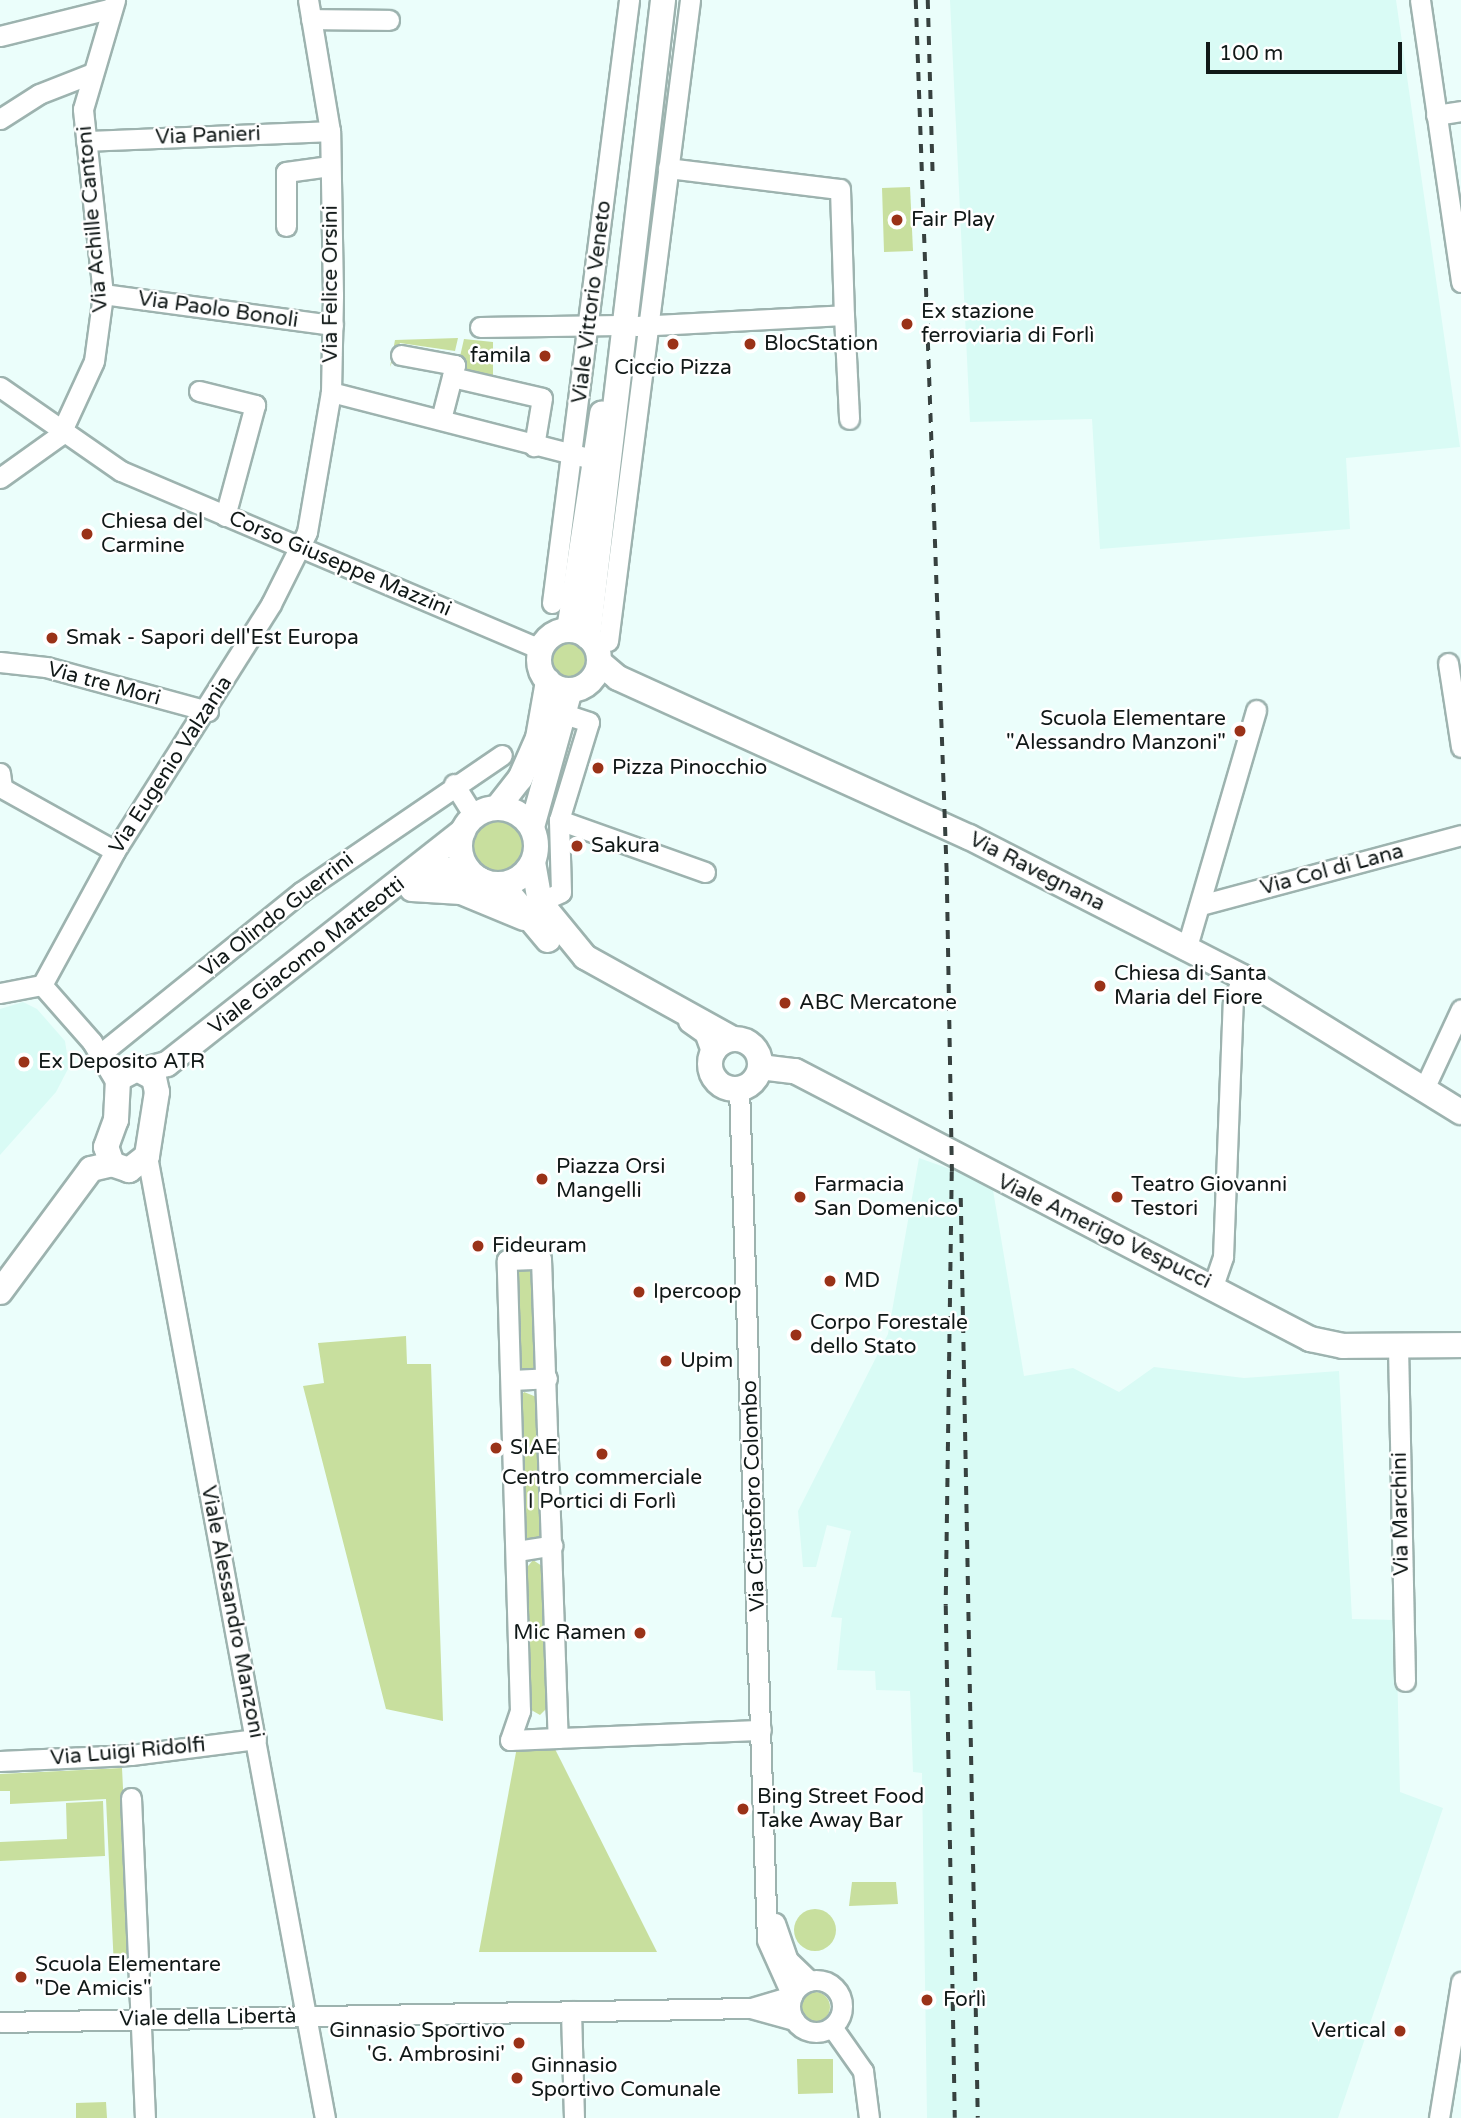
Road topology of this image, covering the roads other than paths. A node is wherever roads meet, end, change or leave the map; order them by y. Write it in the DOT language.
graph roads {
  1 [pos="629,0"];
  2 [pos="663,0"];
  3 [pos="690,0"];
  4 [pos="1420,0"];
  5 [pos="113,4"];
  6 [pos="310,10"];
  7 [pos="389,20"];
  8 [pos="0,36"];
  9 [pos="93,74"];
  10 [pos="1461,111"];
  11 [pos="1436,115"];
  12 [pos="0,118"];
  13 [pos="330,131"];
  14 [pos="86,142"];
  15 [pos="330,166"];
  16 [pos="668,168"];
  17 [pos="286,226"];
  18 [pos="1461,282"];
  19 [pos="103,294"];
  20 [pos="844,315"];
  21 [pos="333,325"];
  22 [pos="590,325"];
  23 [pos="630,326"];
  24 [pos="480,327"];
  25 [pos="401,355"];
  26 [pos="453,377"];
  27 [pos="0,387"];
  28 [pos="199,391"];
  29 [pos="331,393"];
  30 [pos="441,419"];
  31 [pos="849,419"];
  32 [pos="60,435"];
  33 [pos="534,446"];
  34 [pos="602,459"];
  35 [pos="0,478"];
  36 [pos="225,516"];
  37 [pos="300,546"];
  38 [pos="552,603"];
  39 [pos="591,643"];
  40 [pos="541,649"];
  41 [pos="0,662"];
  42 [pos="1448,663"];
  43 [pos="560,695"];
  44 [pos="1256,710"];
  45 [pos="208,711"];
  46 [pos="1461,747"];
  47 [pos="502,755"];
  48 [pos="0,773"];
  49 [pos="454,784"];
  50 [pos="478,818"];
  51 [pos="559,820"];
  52 [pos="532,827"];
  53 [pos="1461,835"];
  54 [pos="115,852"];
  55 [pos="533,862"];
  56 [pos="705,872"];
  57 [pos="491,882"];
  58 [pos="412,889"];
  59 [pos="1204,904"];
  60 [pos="538,912"];
  61 [pos="1186,950"];
  62 [pos="1242,977"];
  63 [pos="42,985"];
  64 [pos="0,993"];
  65 [pos="1461,1009"];
  66 [pos="723,1045"];
  67 [pos="98,1046"];
  68 [pos="760,1067"];
  69 [pos="138,1077"];
  70 [pos="739,1088"];
  71 [pos="1423,1091"];
  72 [pos="1461,1112"];
  73 [pos="109,1155"];
  74 [pos="142,1162"];
  75 [pos="0,1273"];
  76 [pos="1213,1286"];
  77 [pos="0,1292"];
  78 [pos="1461,1345"];
  79 [pos="1398,1346"];
  80 [pos="547,1378"];
  81 [pos="512,1380"];
  82 [pos="553,1545"];
  83 [pos="517,1551"];
  84 [pos="1405,1681"];
  85 [pos="761,1730"];
  86 [pos="558,1738"];
  87 [pos="256,1740"];
  88 [pos="0,1761"];
  89 [pos="131,1798"];
  90 [pos="769,1904"];
  91 [pos="767,1940"];
  92 [pos="810,1981"];
  93 [pos="1461,1982"];
  94 [pos="792,1996"];
  95 [pos="751,2008"];
  96 [pos="571,2011"];
  97 [pos="306,2016"];
  98 [pos="140,2019"];
  99 [pos="794,2020"];
  100 [pos="0,2022"];
  101 [pos="832,2027"];
  102 [pos="145,2118"];
  103 [pos="325,2118"];
  104 [pos="574,2118"];
  105 [pos="869,2118"];
  106 [pos="1439,2118"];
  1 -- 22 [label="street, Viale Vittorio Veneto"];
  2 -- 23 [label="main road, Viale Vittorio Veneto"];
  3 -- 16 [label="street, Viale Vittorio Veneto"];
  4 -- 11 [label="street"];
  5 -- 8 [label="street"];
  5 -- 9 [label="street, Via Achille Cantoni"];
  6 -- 7 [label="street, Via Felice Orsini"];
  6 -- 13 [label="street, Via Felice Orsini"];
  9 -- 12 [label="street"];
  9 -- 14 [label="street, Via Achille Cantoni"];
  10 -- 11 [label="street"];
  11 -- 18 [label="street"];
  13 -- 14 [label="street, Via Panieri"];
  13 -- 15 [label="street, Via Felice Orsini"];
  14 -- 19 [label="street, Via Achille Cantoni"];
  15 -- 17 [label="street"];
  15 -- 21 [label="street, Via Felice Orsini"];
  16 -- 20 [label="street"];
  16 -- 23 [label="street, Viale Vittorio Veneto"];
  19 -- 21 [label="street, Via Paolo Bonoli"];
  19 -- 32 [label="street, Via Achille Cantoni"];
  20 -- 23 [label="street"];
  20 -- 31 [label="street"];
  21 -- 29 [label="street, Via Felice Orsini"];
  22 -- 23 [label="street"];
  22 -- 24 [label="street"];
  22 -- 34 [label="street, Viale Vittorio Veneto"];
  23 -- 34 [label="main road, Viale Vittorio Veneto"];
  23 -- 34 [label="street, Viale Vittorio Veneto"];
  25 -- 26 [label="street"];
  26 -- 30 [label="street"];
  26 -- 33 [label="street"];
  27 -- 32 [label="street, Corso Giuseppe Mazzini"];
  28 -- 36 [label="street"];
  29 -- 30 [label="street"];
  29 -- 37 [label="street, Via Felice Orsini"];
  30 -- 33 [label="street"];
  32 -- 35 [label="street"];
  32 -- 36 [label="street, Corso Giuseppe Mazzini"];
  33 -- 34 [label="street"];
  34 -- 38 [label="street, Viale Vittorio Veneto"];
  34 -- 39 [label="main road, Viale Vittorio Veneto"];
  34 -- 39 [label="main road, Viale Vittorio Veneto"];
  36 -- 37 [label="street, Corso Giuseppe Mazzini"];
  37 -- 40 [label="street, Corso Giuseppe Mazzini"];
  37 -- 45 [label="street, Via Eugenio Valzania"];
  39 -- 40 [label="main road"];
  39 -- 43 [label="main road"];
  39 -- 61 [label="main road, Via Ravegnana"];
  40 -- 43 [label="main road"];
  41 -- 45 [label="street, Via tre Mori"];
  42 -- 46 [label="street"];
  43 -- 50 [label="main road, Viale Giacomo Matteotti"];
  43 -- 51 [label="street"];
  43 -- 52 [label="main road"];
  44 -- 59 [label="street"];
  45 -- 54 [label="street, Via Eugenio Valzania"];
  47 -- 49 [label="street, Via Olindo Guerrini"];
  48 -- 54 [label="street"];
  49 -- 50 [label="street"];
  49 -- 67 [label="street, Via Olindo Guerrini"];
  50 -- 52 [label="main road"];
  50 -- 57 [label="main road"];
  50 -- 69 [label="main road, Viale Giacomo Matteotti"];
  51 -- 56 [label="street"];
  51 -- 60 [label="street"];
  52 -- 55 [label="main road"];
  53 -- 59 [label="street, Via Col di Lana"];
  54 -- 63 [label="street, Via Eugenio Valzania"];
  55 -- 57 [label="main road"];
  55 -- 60 [label="main road"];
  57 -- 58 [label="main road, Viale Giacomo Matteotti"];
  57 -- 60 [label="main road"];
  58 -- 60 [label="main road"];
  58 -- 69 [label="main road, Viale Giacomo Matteotti"];
  59 -- 61 [label="street"];
  60 -- 66 [label="main road"];
  61 -- 62 [label="main road, Via Ravegnana"];
  62 -- 71 [label="main road, Via Ravegnana"];
  62 -- 76 [label="street"];
  63 -- 64 [label="street"];
  63 -- 67 [label="street"];
  65 -- 71 [label="street"];
  66 -- 68 [label="main road"];
  66 -- 70 [label="main road"];
  67 -- 69 [label="street"];
  68 -- 70 [label="main road"];
  68 -- 76 [label="main road, Viale Amerigo Vespucci"];
  69 -- 73 [label="main road"];
  69 -- 74 [label="main road"];
  70 -- 85 [label="street, Via Cristoforo Colombo"];
  71 -- 72 [label="main road, Via Ravegnana"];
  73 -- 74 [label="main road"];
  73 -- 75 [label="main road"];
  73 -- 77 [label="main road"];
  74 -- 87 [label="street, Viale Alessandro Manzoni"];
  76 -- 79 [label="main road, Viale Amerigo Vespucci"];
  78 -- 79 [label="main road, Viale Amerigo Vespucci"];
  79 -- 84 [label="street, Via Marchini"];
  80 -- 81 [label="street"];
  80 -- 81 [label="street"];
  80 -- 82 [label="street"];
  81 -- 83 [label="street"];
  82 -- 83 [label="street"];
  82 -- 86 [label="street"];
  83 -- 86 [label="street"];
  85 -- 86 [label="street"];
  85 -- 90 [label="street, Via Cristoforo Colombo"];
  87 -- 88 [label="street, Via Luigi Ridolfi"];
  87 -- 97 [label="street, Viale Alessandro Manzoni"];
  89 -- 98 [label="street"];
  90 -- 91 [label="street"];
  90 -- 92 [label="street"];
  91 -- 94 [label="street"];
  91 -- 95 [label="street"];
  92 -- 94 [label="street"];
  92 -- 101 [label="street"];
  93 -- 106 [label="street"];
  94 -- 95 [label="street, Viale della Libertà"];
  94 -- 99 [label="street"];
  95 -- 96 [label="street, Viale della Libertà"];
  95 -- 99 [label="street, Viale della Libertà"];
  96 -- 97 [label="street, Viale della Libertà"];
  96 -- 104 [label="street"];
  97 -- 98 [label="street, Viale della Libertà"];
  97 -- 103 [label="street, Viale Alessandro Manzoni"];
  98 -- 100 [label="street, Viale della Libertà"];
  98 -- 102 [label="street"];
  99 -- 101 [label="street"];
  101 -- 105 [label="street"];
}
